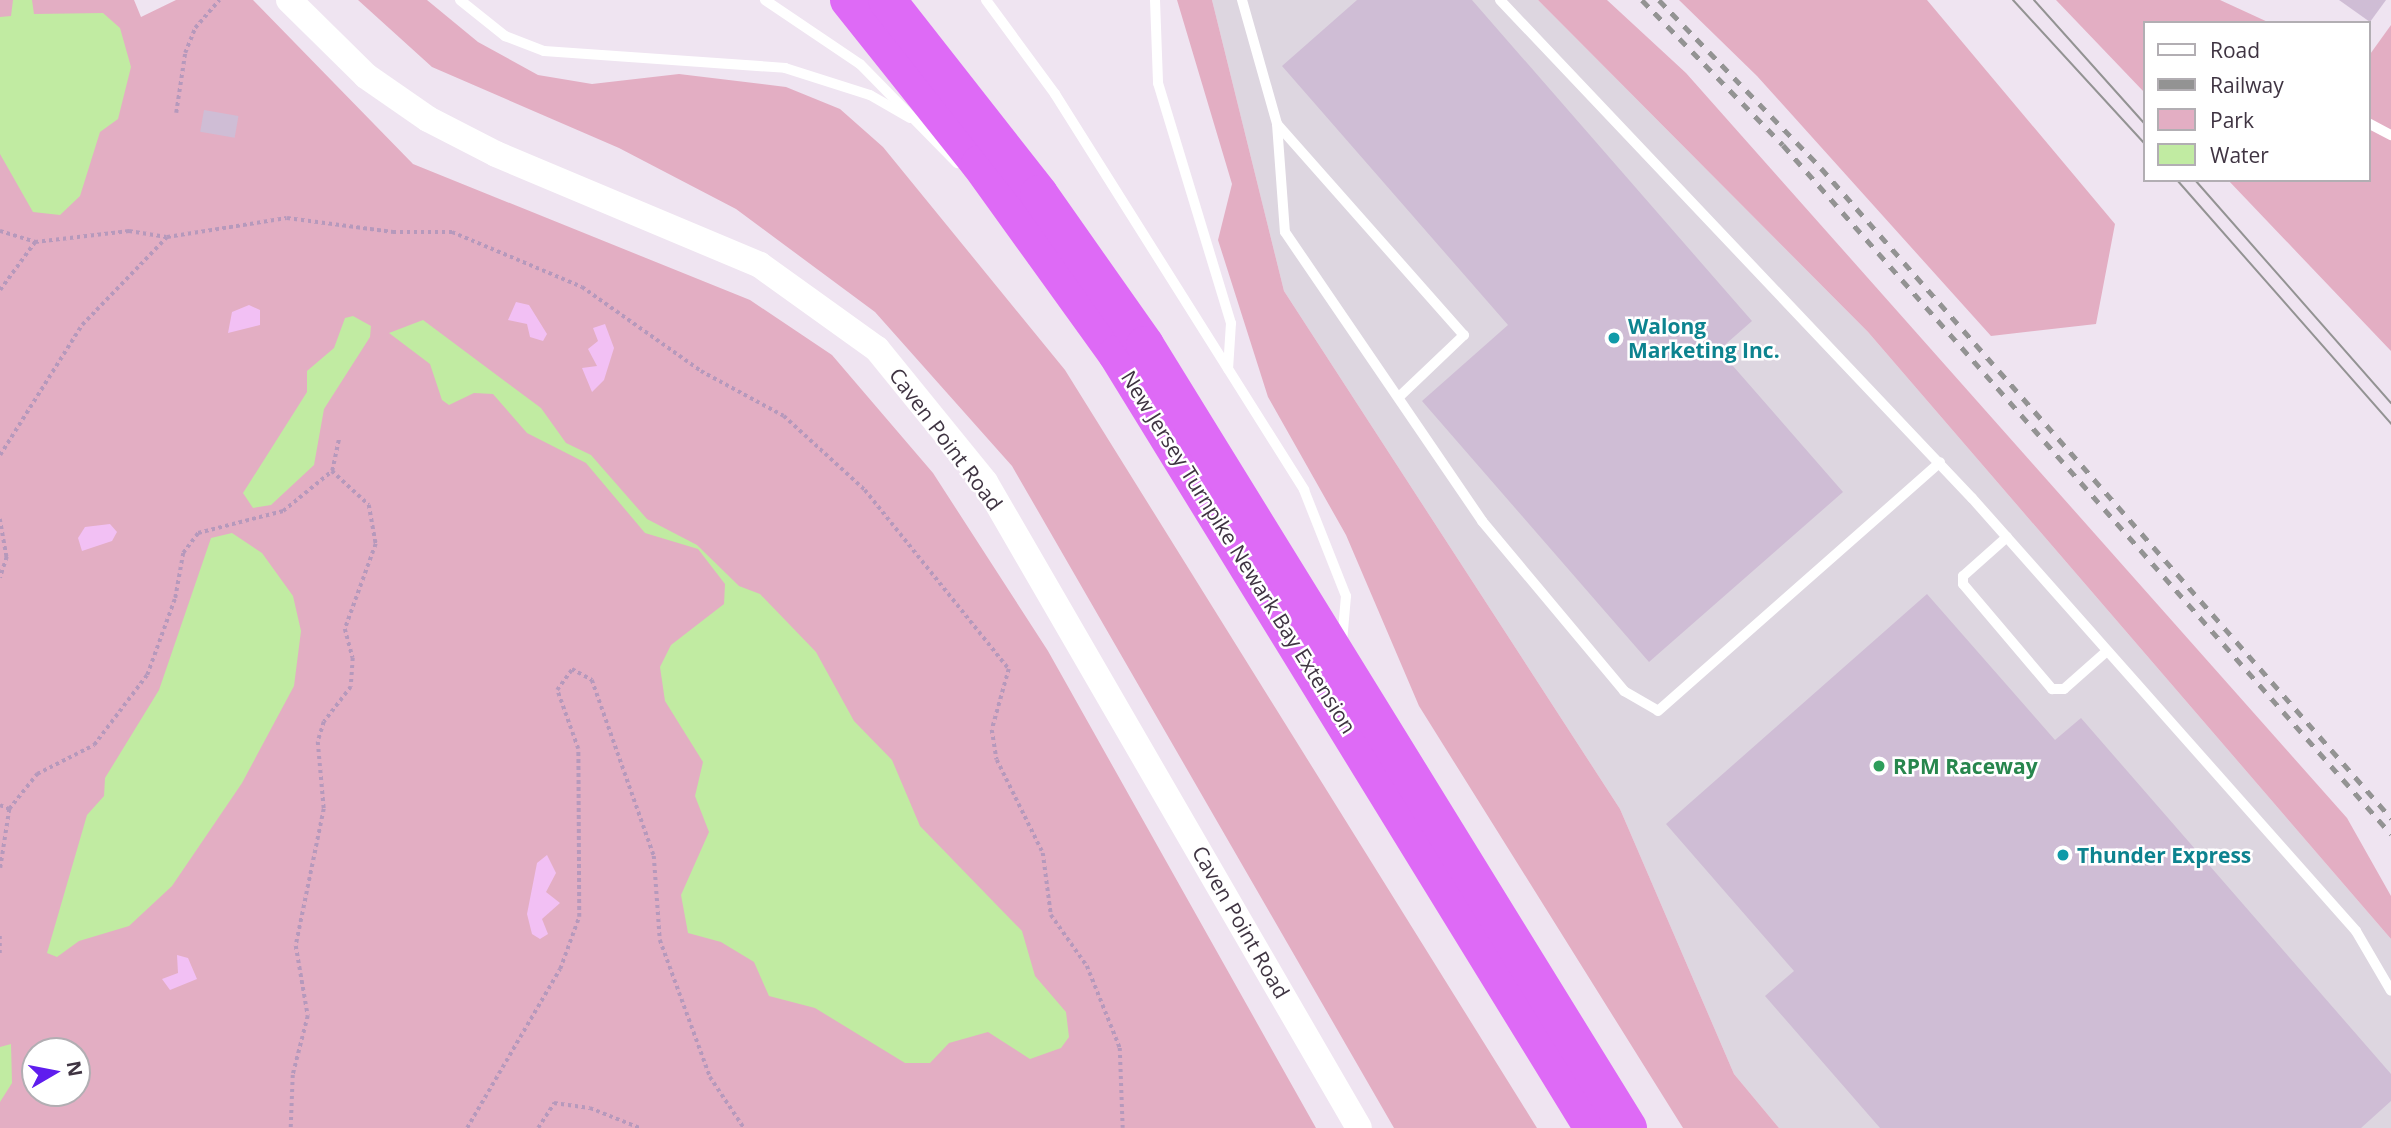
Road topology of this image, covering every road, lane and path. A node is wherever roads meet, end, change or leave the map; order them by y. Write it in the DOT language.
graph roads {
  1 [pos="219,0"];
  2 [pos="289,0"];
  3 [pos="460,0"];
  4 [pos="765,0"];
  5 [pos="849,0"];
  6 [pos="887,0"];
  7 [pos="986,0"];
  8 [pos="1155,0"];
  9 [pos="1242,0"];
  10 [pos="1500,0"];
  11 [pos="176,113"];
  12 [pos="910,118"];
  13 [pos="1277,124"];
  14 [pos="2370,124"];
  15 [pos="2391,135"];
  16 [pos="0,231"];
  17 [pos="167,237"];
  18 [pos="1037,239"];
  19 [pos="35,242"];
  20 [pos="0,290"];
  21 [pos="1228,369"];
  22 [pos="1399,397"];
  23 [pos="339,439"];
  24 [pos="0,455"];
  25 [pos="1940,462"];
  26 [pos="332,471"];
  27 [pos="0,519"];
  28 [pos="2007,537"];
  29 [pos="0,578"];
  30 [pos="2107,651"];
  31 [pos="1340,662"];
  32 [pos="0,806"];
  33 [pos="9,809"];
  34 [pos="0,868"];
  35 [pos="0,936"];
  36 [pos="0,954"];
  37 [pos="2391,991"];
  38 [pos="290,1128"];
  39 [pos="467,1128"];
  40 [pos="538,1128"];
  41 [pos="640,1128"];
  42 [pos="744,1128"];
  43 [pos="1123,1128"];
  44 [pos="1359,1128"];
  45 [pos="1593,1128"];
  46 [pos="1628,1128"];
  1 -- 11 [label="path"];
  2 -- 44 [label="street, Caven Point Road"];
  3 -- 12 [label="lane"];
  4 -- 12 [label="lane"];
  5 -- 18 [label="highway, New Jersey Turnpike Newark Bay Extension"];
  6 -- 31 [label="highway, New Jersey Turnpike Newark Bay Extension"];
  7 -- 21 [label="lane"];
  8 -- 21 [label="lane"];
  9 -- 13 [label="lane"];
  10 -- 25 [label="lane"];
  12 -- 18 [label="lane"];
  13 -- 22 [label="lane"];
  13 -- 22 [label="lane"];
  14 -- 15 [label="lane"];
  16 -- 19 [label="path"];
  17 -- 19 [label="path"];
  17 -- 24 [label="path"];
  17 -- 43 [label="path"];
  18 -- 45 [label="highway, New Jersey Turnpike Newark Bay Extension"];
  19 -- 20 [label="path"];
  21 -- 31 [label="lane"];
  22 -- 25 [label="lane"];
  23 -- 26 [label="path"];
  25 -- 28 [label="lane"];
  26 -- 33 [label="path"];
  26 -- 38 [label="path"];
  27 -- 29 [label="path"];
  28 -- 30 [label="lane"];
  28 -- 30 [label="lane"];
  30 -- 37 [label="lane"];
  31 -- 46 [label="highway, New Jersey Turnpike Newark Bay Extension"];
  32 -- 33 [label="path"];
  33 -- 34 [label="path"];
  35 -- 36 [label="path"];
  39 -- 42 [label="path"];
  40 -- 41 [label="path"];
}
